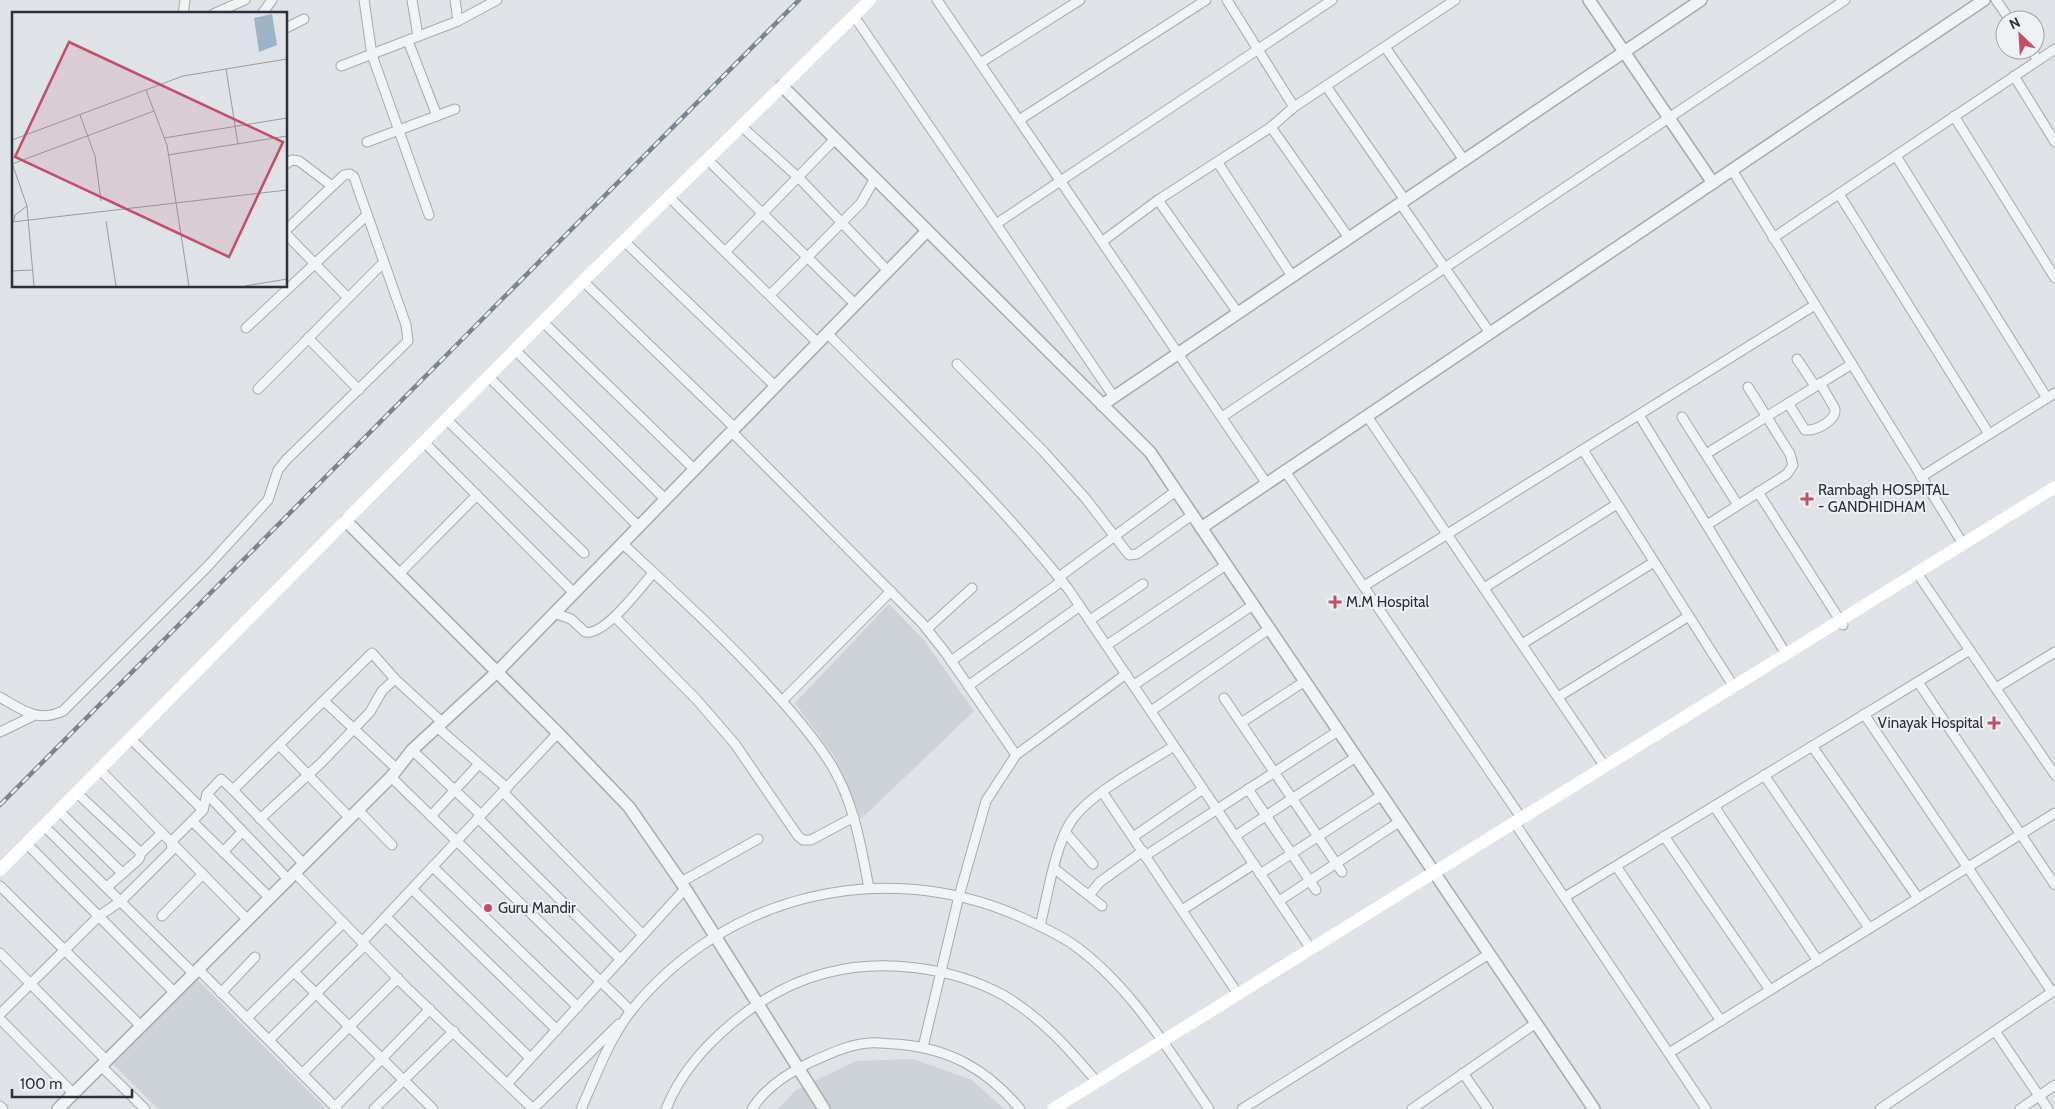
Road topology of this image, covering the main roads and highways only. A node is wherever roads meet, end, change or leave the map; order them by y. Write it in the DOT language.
graph roads {
  1 [pos="870,0"];
  2 [pos="2055,487"];
  3 [pos="2055,494"];
  4 [pos="1919,576"];
  5 [pos="1841,622"];
  6 [pos="1520,823"];
  7 [pos="0,870"];
  8 [pos="1436,875"];
  9 [pos="1164,1044"];
  10 [pos="1053,1109"];
  11 [pos="1065,1109"];
  1 -- 7 [label="main road"];
  2 -- 4 [label="main road"];
  3 -- 4 [label="main road"];
  4 -- 5 [label="main road"];
  5 -- 6 [label="main road"];
  5 -- 6 [label="main road"];
  6 -- 8 [label="main road"];
  8 -- 9 [label="main road"];
  8 -- 9 [label="main road"];
  9 -- 10 [label="main road"];
  9 -- 11 [label="main road"];
}
